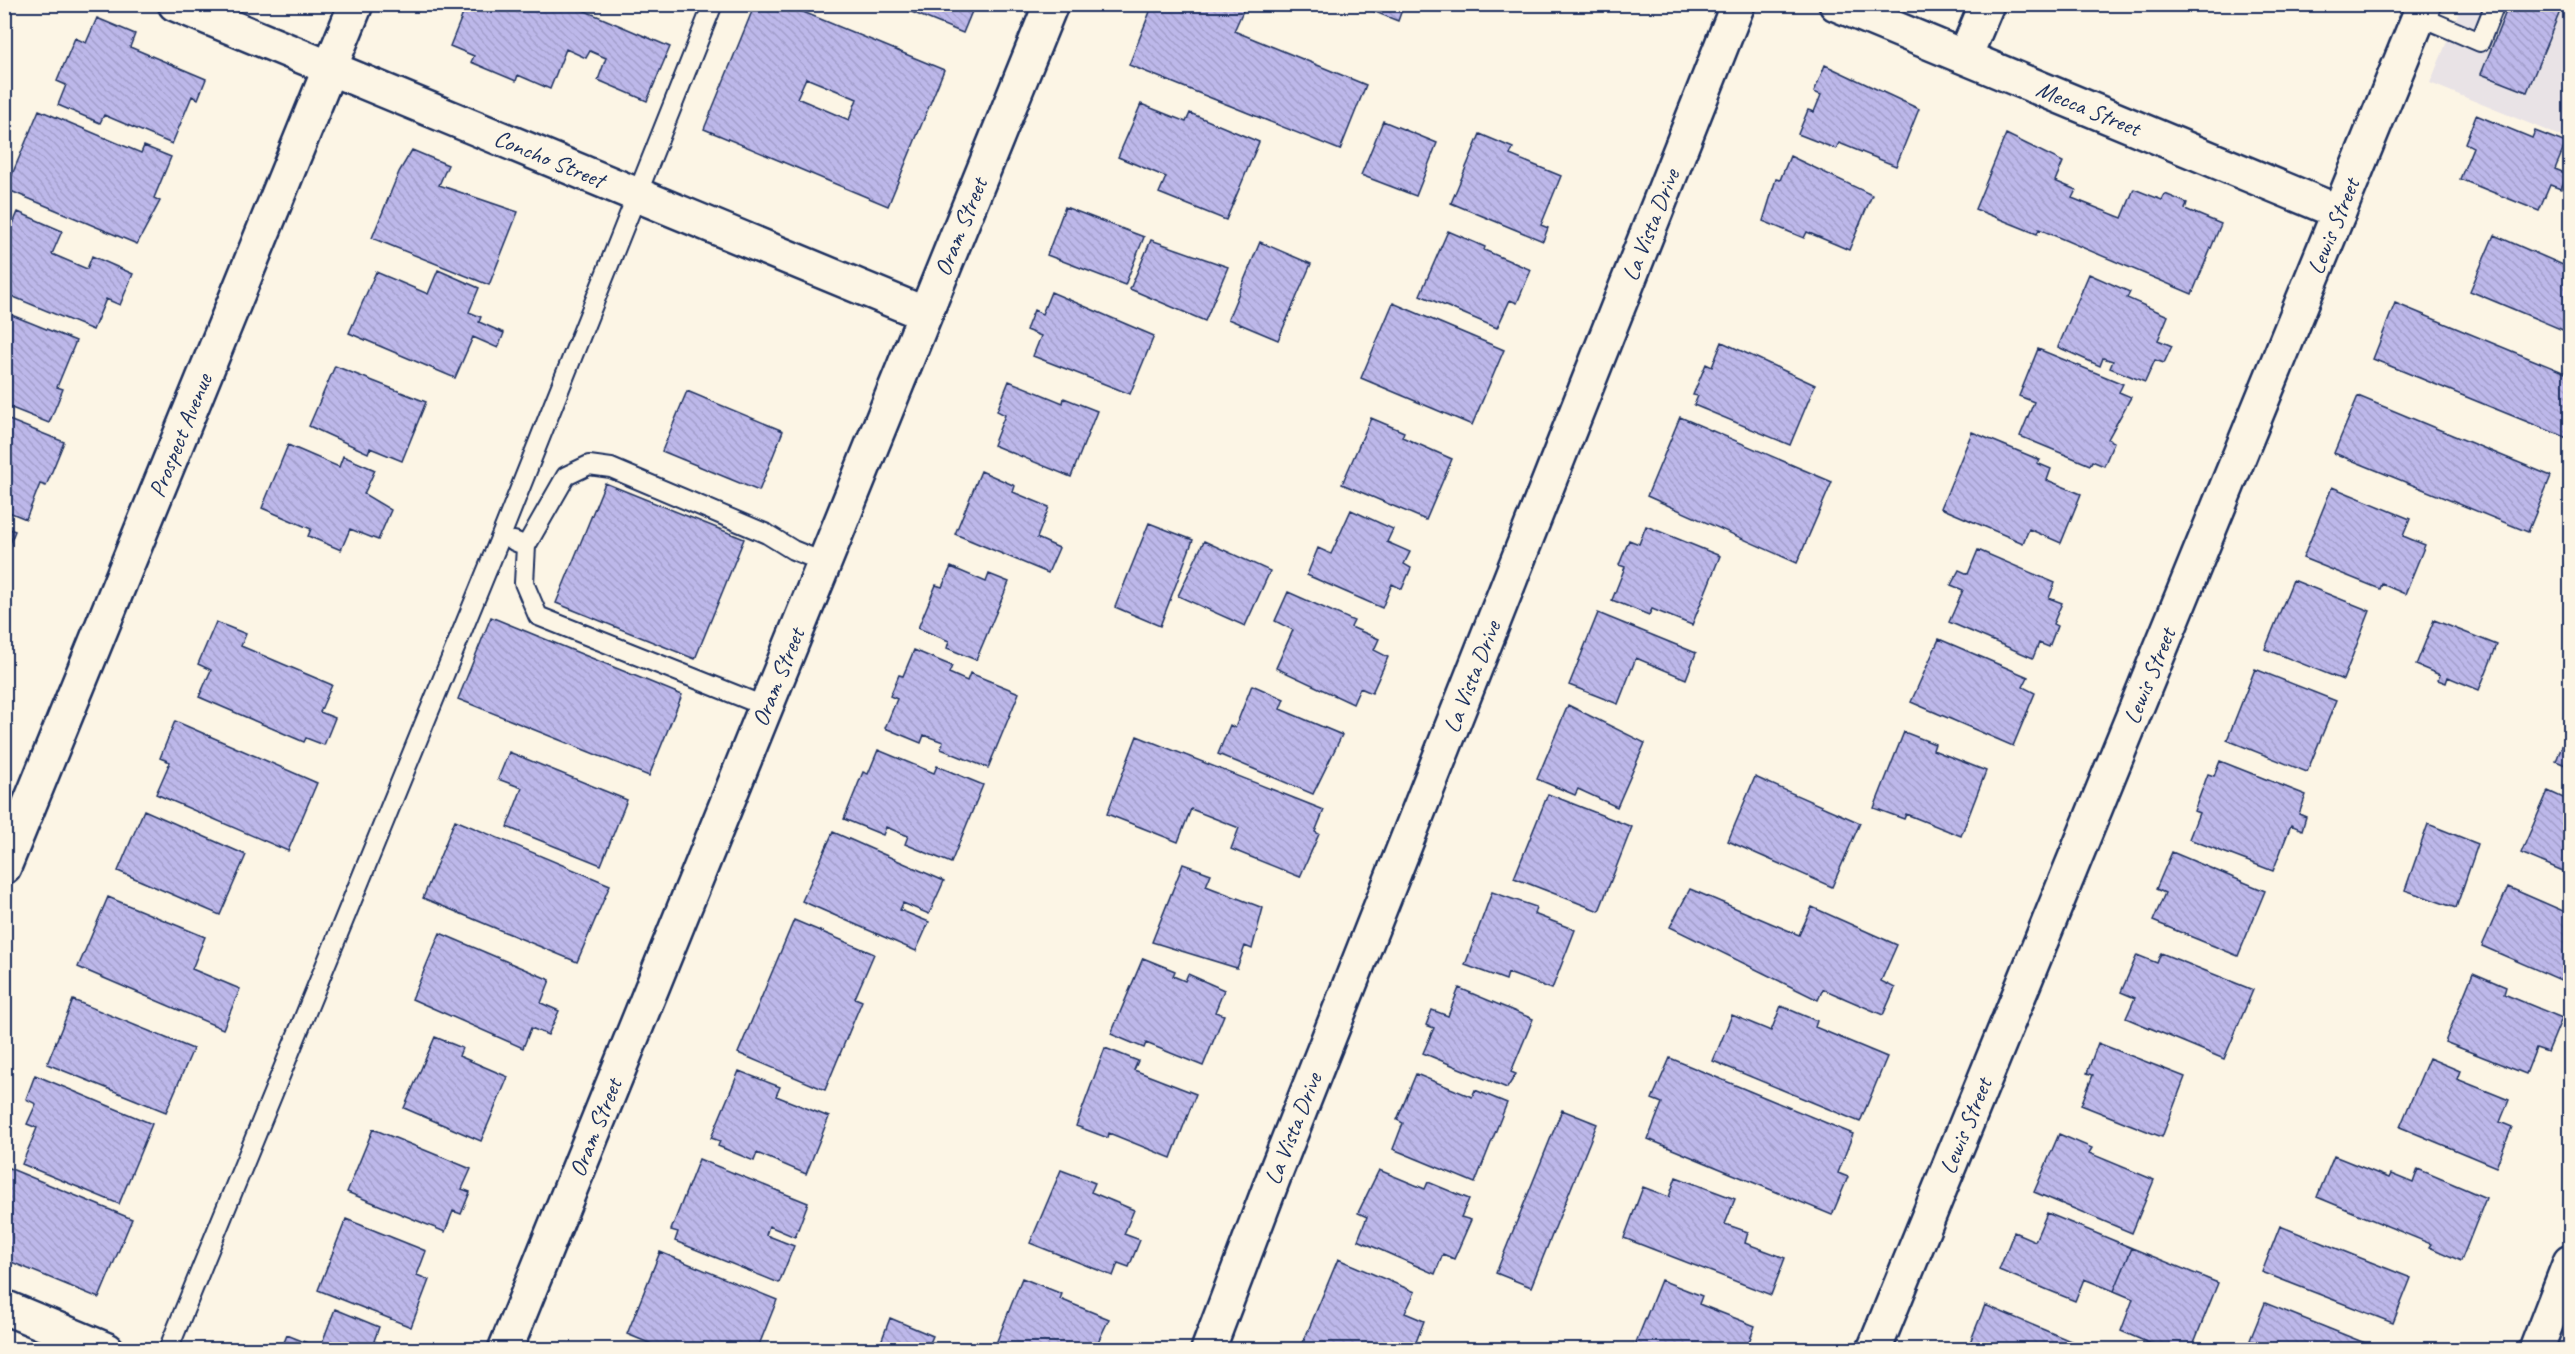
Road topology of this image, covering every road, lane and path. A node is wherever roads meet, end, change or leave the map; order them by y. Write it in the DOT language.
graph roads {
  1 [pos="175,4"];
  2 [pos="356,4"];
  3 [pos="713,4"];
  4 [pos="1051,4"];
  5 [pos="1738,4"];
  6 [pos="1836,4"];
  7 [pos="1987,4"];
  8 [pos="2495,4"];
  9 [pos="2421,10"];
  10 [pos="1965,57"];
  11 [pos="330,68"];
  12 [pos="636,193"];
  13 [pos="2339,212"];
  14 [pos="923,313"];
  15 [pos="501,536"];
  16 [pos="526,546"];
  17 [pos="823,562"];
  18 [pos="764,706"];
  19 [pos="4,867"];
  20 [pos="2571,1262"];
  21 [pos="4,1307"];
  22 [pos="107,1350"];
  23 [pos="168,1350"];
  24 [pos="504,1350"];
  25 [pos="1208,1350"];
  26 [pos="1874,1350"];
  27 [pos="2536,1350"];
  1 -- 11 [label="street, Concho Street"];
  2 -- 11 [label="street, Prospect Avenue"];
  3 -- 12 [label="lane"];
  4 -- 14 [label="street, Oram Street"];
  5 -- 25 [label="street, La Vista Drive"];
  6 -- 10 [label="street, Mecca Street"];
  7 -- 10 [label="street"];
  8 -- 9 [label="lane"];
  9 -- 13 [label="street, Lewis Street"];
  10 -- 13 [label="street, Mecca Street"];
  11 -- 12 [label="street, Concho Street"];
  11 -- 19 [label="street, Prospect Avenue"];
  12 -- 14 [label="street, Concho Street"];
  12 -- 15 [label="lane"];
  13 -- 26 [label="street, Lewis Street"];
  14 -- 17 [label="street, Oram Street"];
  15 -- 16 [label="lane"];
  15 -- 23 [label="lane"];
  16 -- 17 [label="lane"];
  16 -- 18 [label="lane"];
  17 -- 18 [label="street, Oram Street"];
  18 -- 24 [label="street, Oram Street"];
  20 -- 27 [label="street"];
  21 -- 22 [label="street"];
}
